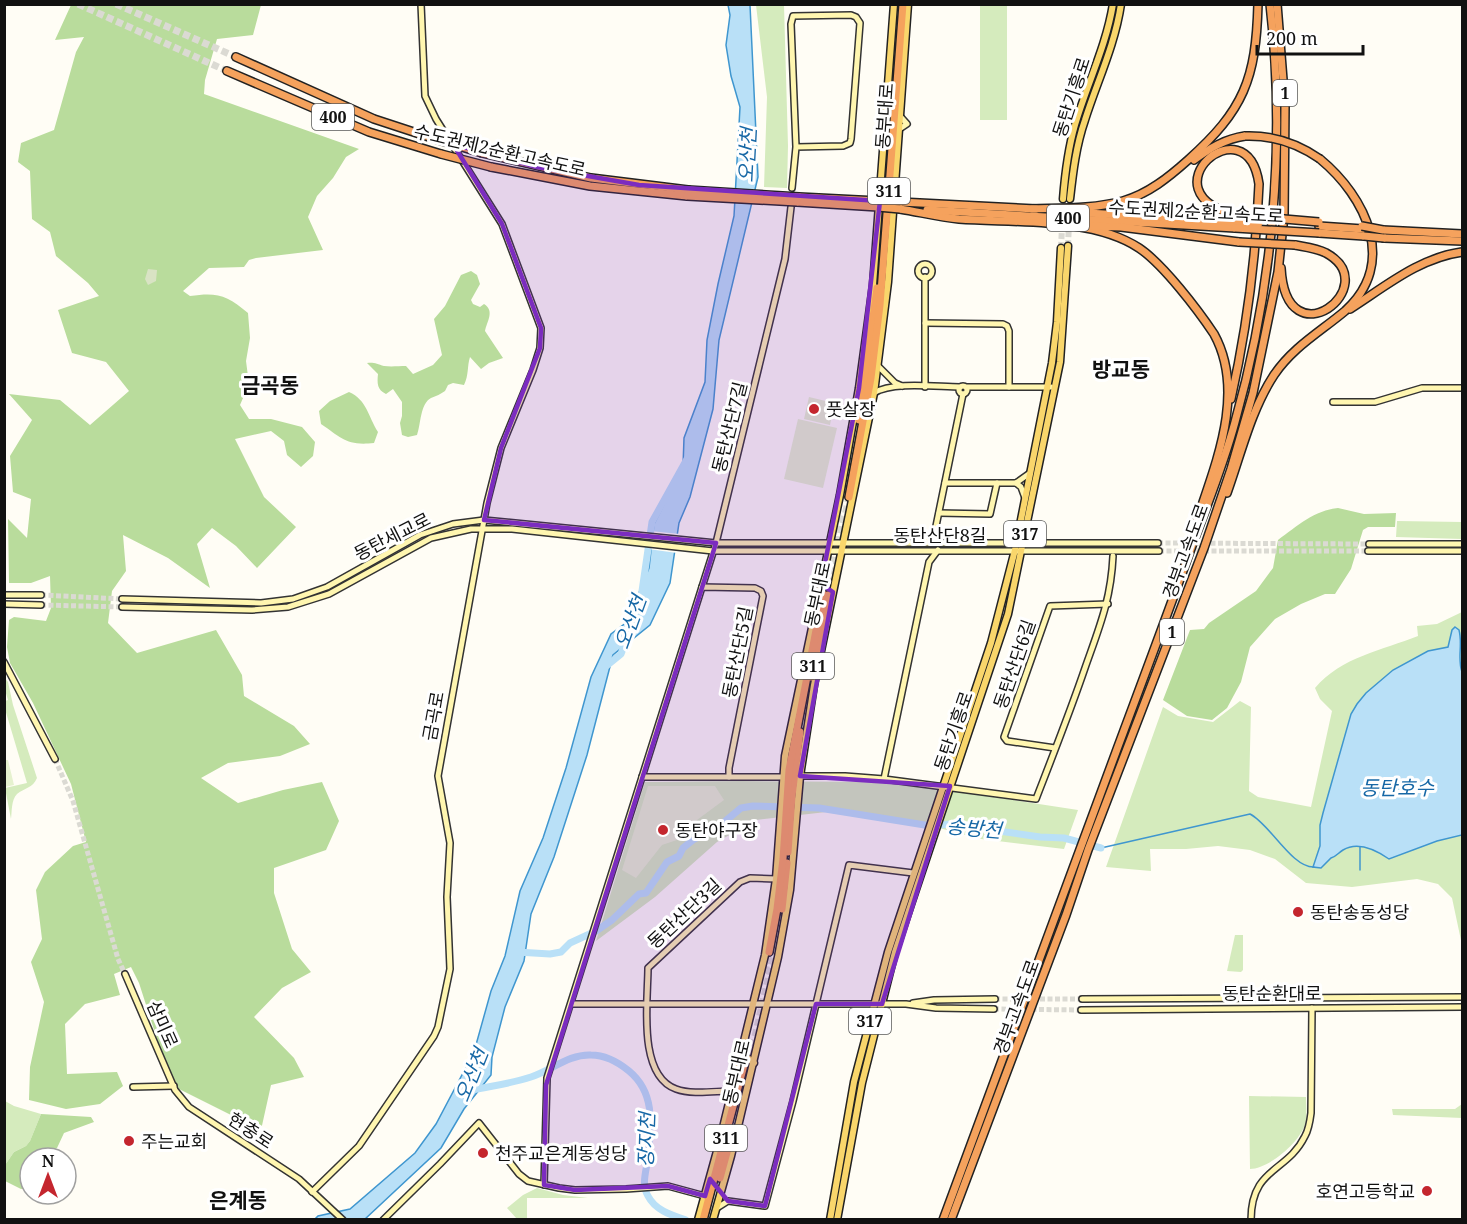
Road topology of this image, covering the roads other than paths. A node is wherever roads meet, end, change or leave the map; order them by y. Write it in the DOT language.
graph roads {
  1 [pos="421,4"];
  2 [pos="894,4"];
  3 [pos="901,4"];
  4 [pos="908,4"];
  5 [pos="1113,4"];
  6 [pos="1121,4"];
  7 [pos="1258,4"];
  8 [pos="1270,4"];
  9 [pos="1277,4"];
  10 [pos="236,57"];
  11 [pos="227,71"];
  12 [pos="796,147"];
  13 [pos="792,188"];
  14 [pos="1148,191"];
  15 [pos="687,193"];
  16 [pos="796,202"];
  17 [pos="900,205"];
  18 [pos="1032,209"];
  19 [pos="1236,222"];
  20 [pos="1065,225"];
  21 [pos="1319,227"];
  22 [pos="1384,234"];
  23 [pos="1462,234"];
  24 [pos="1281,236"];
  25 [pos="1462,241"];
  26 [pos="1065,247"];
  27 [pos="1462,252"];
  28 [pos="925,277"];
  29 [pos="876,296"];
  30 [pos="880,305"];
  31 [pos="1332,320"];
  32 [pos="925,323"];
  33 [pos="882,331"];
  34 [pos="878,366"];
  35 [pos="907,387"];
  36 [pos="925,387"];
  37 [pos="960,387"];
  38 [pos="967,387"];
  39 [pos="1009,387"];
  40 [pos="859,388"];
  41 [pos="1052,388"];
  42 [pos="1462,388"];
  43 [pos="873,393"];
  44 [pos="963,394"];
  45 [pos="1333,402"];
  46 [pos="1222,436"];
  47 [pos="1030,473"];
  48 [pos="945,483"];
  49 [pos="998,483"];
  50 [pos="1016,483"];
  51 [pos="847,498"];
  52 [pos="1025,498"];
  53 [pos="939,513"];
  54 [pos="484,520"];
  55 [pos="483,528"];
  56 [pos="935,531"];
  57 [pos="716,543"];
  58 [pos="922,543"];
  59 [pos="947,543"];
  60 [pos="1158,543"];
  61 [pos="1369,544"];
  62 [pos="1462,544"];
  63 [pos="829,546"];
  64 [pos="843,546"];
  65 [pos="1019,547"];
  66 [pos="1204,548"];
  67 [pos="915,550"];
  68 [pos="938,550"];
  69 [pos="713,551"];
  70 [pos="1159,551"];
  71 [pos="1368,551"];
  72 [pos="1462,552"];
  73 [pos="1113,556"];
  74 [pos="929,562"];
  75 [pos="702,587"];
  76 [pos="826,593"];
  77 [pos="4,595"];
  78 [pos="41,595"];
  79 [pos="1173,598"];
  80 [pos="122,599"];
  81 [pos="4,604"];
  82 [pos="1108,604"];
  83 [pos="41,605"];
  84 [pos="122,607"];
  85 [pos="5,663"];
  86 [pos="804,743"];
  87 [pos="1055,748"];
  88 [pos="797,754"];
  89 [pos="785,756"];
  90 [pos="55,759"];
  91 [pos="800,776"];
  92 [pos="642,777"];
  93 [pos="729,777"];
  94 [pos="782,777"];
  95 [pos="884,778"];
  96 [pos="947,786"];
  97 [pos="789,795"];
  98 [pos="788,810"];
  99 [pos="931,830"];
  100 [pos="1090,835"];
  101 [pos="1084,849"];
  102 [pos="913,873"];
  103 [pos="776,879"];
  104 [pos="772,954"];
  105 [pos="125,974"];
  106 [pos="1462,997"];
  107 [pos="1288,998"];
  108 [pos="1331,998"];
  109 [pos="995,999"];
  110 [pos="1082,999"];
  111 [pos="571,1004"];
  112 [pos="648,1004"];
  113 [pos="753,1004"];
  114 [pos="767,1004"];
  115 [pos="879,1004"];
  116 [pos="906,1004"];
  117 [pos="816,1005"];
  118 [pos="1462,1007"];
  119 [pos="1257,1008"];
  120 [pos="1312,1008"];
  121 [pos="1331,1008"];
  122 [pos="994,1009"];
  123 [pos="1082,1010"];
  124 [pos="746,1064"];
  125 [pos="174,1086"];
  126 [pos="134,1087"];
  127 [pos="732,1091"];
  128 [pos="544,1185"];
  129 [pos="722,1186"];
  130 [pos="314,1194"];
  131 [pos="705,1196"];
  132 [pos="728,1201"];
  133 [pos="710,1212"];
  134 [pos="343,1220"];
  135 [pos="383,1220"];
  136 [pos="698,1220"];
  137 [pos="703,1220"];
  138 [pos="708,1220"];
  139 [pos="830,1220"];
  140 [pos="837,1220"];
  141 [pos="943,1220"];
  142 [pos="951,1220"];
  143 [pos="1251,1220"];
  1 -- 54 [label="street, 금곡로"];
  2 -- 40 [label="main road, 동부대로"];
  3 -- 29 [label="highway, 동부대로 / 311"];
  3 -- 30 [label="highway, 동부대로 / 311"];
  4 -- 33 [label="main road, 동부대로"];
  5 -- 6 [label="main road, 동탄기흥로"];
  7 -- 14 [label="highway"];
  8 -- 79 [label="highway, 경부고속도로 / 1"];
  9 -- 24 [label="highway, 경부고속도로 / 1"];
  10 -- 15 [label="highway, 수도권제2순환고속도로 / 400, bridge"];
  11 -- 15 [label="highway, 수도권제2순환고속도로 / 400, bridge"];
  12 -- 12 [label="street"];
  12 -- 13 [label="street"];
  14 -- 18 [label="highway"];
  14 -- 31 [label="highway, bridge"];
  15 -- 16 [label="highway, 수도권제2순환고속도로 / 400, bridge"];
  16 -- 17 [label="highway, 수도권제2순환고속도로 / 400, bridge"];
  16 -- 57 [label="street, 동탄산단7길"];
  17 -- 18 [label="highway, 수도권제2순환고속도로 / 400"];
  17 -- 19 [label="highway, 수도권제2순환고속도로 / 400"];
  17 -- 20 [label="highway"];
  18 -- 19 [label="highway, 수도권제2순환고속도로 / 400"];
  19 -- 21 [label="highway, bridge"];
  19 -- 21 [label="highway, 수도권제2순환고속도로 / 400, bridge"];
  19 -- 46 [label="highway"];
  20 -- 24 [label="highway, bridge"];
  20 -- 46 [label="highway"];
  21 -- 22 [label="highway, bridge"];
  22 -- 23 [label="highway"];
  22 -- 25 [label="highway"];
  24 -- 66 [label="highway, 경부고속도로 / 1"];
  26 -- 41 [label="main road, 동탄기흥로 / 317"];
  27 -- 31 [label="highway"];
  28 -- 32 [label="street"];
  29 -- 40 [label="highway"];
  29 -- 51 [label="highway, 동부대로 / 311"];
  30 -- 33 [label="highway"];
  30 -- 51 [label="highway, 동부대로 / 311"];
  31 -- 66 [label="highway"];
  32 -- 36 [label="street"];
  32 -- 39 [label="street"];
  33 -- 34 [label="main road, 동부대로"];
  34 -- 35 [label="street"];
  34 -- 43 [label="main road, 동부대로"];
  35 -- 36 [label="street"];
  35 -- 43 [label="street"];
  36 -- 37 [label="street"];
  37 -- 38 [label="street"];
  37 -- 44 [label="street"];
  38 -- 39 [label="street"];
  38 -- 44 [label="street"];
  39 -- 41 [label="street"];
  40 -- 51 [label="main road, 동부대로"];
  41 -- 47 [label="main road, 동탄기흥로 / 317"];
  41 -- 65 [label="main road, 동탄기흥로 / 317"];
  42 -- 45 [label="street"];
  43 -- 51 [label="main road, 동부대로"];
  44 -- 48 [label="street"];
  46 -- 79 [label="highway"];
  47 -- 50 [label="street"];
  47 -- 52 [label="main road, 동탄기흥로 / 317"];
  48 -- 49 [label="street"];
  48 -- 53 [label="street"];
  49 -- 50 [label="street"];
  49 -- 53 [label="street"];
  50 -- 52 [label="street"];
  51 -- 63 [label="main road, 동부대로"];
  51 -- 64 [label="main road, 동부대로"];
  52 -- 65 [label="main road, 동탄기흥로 / 317"];
  53 -- 56 [label="street"];
  54 -- 55 [label="street, 금곡로"];
  54 -- 57 [label="street, 동탄세교로"];
  54 -- 80 [label="street, 동탄세교로"];
  55 -- 69 [label="street, 동탄세교로"];
  55 -- 84 [label="street, 동탄세교로"];
  55 -- 130 [label="street, 금곡로"];
  56 -- 58 [label="street"];
  56 -- 59 [label="street"];
  57 -- 63 [label="street"];
  57 -- 69 [label="street, 동탄산단7길"];
  58 -- 59 [label="street, 동탄산단8길"];
  58 -- 64 [label="street, 동탄산단8길"];
  59 -- 65 [label="street, 동탄산단8길"];
  60 -- 65 [label="street, 동탄산단8길"];
  61 -- 62 [label="street"];
  63 -- 64 [label="street, 동탄산단8길"];
  63 -- 69 [label="street"];
  63 -- 76 [label="main road, 동부대로"];
  64 -- 67 [label="street, 동탄산단8길"];
  64 -- 76 [label="main road, 동부대로"];
  65 -- 68 [label="street, 동탄산단8길"];
  65 -- 70 [label="street, 동탄산단8길"];
  65 -- 96 [label="main road, 동탄기흥로 / 317"];
  66 -- 100 [label="highway, 경부고속도로 / 1"];
  67 -- 68 [label="street, 동탄산단8길"];
  67 -- 74 [label="street"];
  68 -- 74 [label="street"];
  69 -- 75 [label="street"];
  71 -- 72 [label="street"];
  73 -- 82 [label="street"];
  74 -- 95 [label="street"];
  75 -- 92 [label="street"];
  75 -- 93 [label="street, 동탄산단5길"];
  76 -- 86 [label="main road, 동부대로"];
  76 -- 88 [label="highway, 동부대로 / 311"];
  76 -- 89 [label="main road, 동부대로"];
  76 -- 97 [label="highway, 동부대로 / 311"];
  77 -- 78 [label="street"];
  79 -- 100 [label="highway, 경부고속도로 / 1"];
  81 -- 83 [label="street"];
  82 -- 87 [label="street"];
  82 -- 87 [label="street, 동탄산단6길"];
  85 -- 90 [label="street"];
  86 -- 88 [label="highway"];
  86 -- 91 [label="main road, 동부대로"];
  87 -- 96 [label="street"];
  88 -- 97 [label="highway, 동부대로 / 311"];
  89 -- 94 [label="main road, 동부대로"];
  89 -- 97 [label="highway"];
  91 -- 95 [label="street"];
  91 -- 97 [label="main road, 동부대로"];
  92 -- 93 [label="street"];
  92 -- 111 [label="street"];
  93 -- 94 [label="street"];
  94 -- 97 [label="main road, 동부대로"];
  95 -- 96 [label="street"];
  96 -- 99 [label="main road, 동탄기흥로 / 317"];
  97 -- 98 [label="highway, 동부대로 / 311"];
  97 -- 98 [label="main road, 동부대로"];
  98 -- 103 [label="main road, 동부대로"];
  98 -- 104 [label="highway, 동부대로 / 311"];
  99 -- 102 [label="main road, 동탄기흥로 / 317"];
  99 -- 115 [label="main road, 동탄기흥로 / 317"];
  100 -- 101 [label="highway, 경부고속도로 / 1"];
  101 -- 141 [label="highway, 경부고속도로 / 1"];
  101 -- 142 [label="highway, 경부고속도로 / 1"];
  102 -- 115 [label="main road, 동탄기흥로 / 317"];
  102 -- 117 [label="street"];
  103 -- 104 [label="main road, 동부대로"];
  103 -- 112 [label="street, 동탄산단3길"];
  104 -- 113 [label="main road, 동부대로"];
  104 -- 114 [label="main road, 동부대로"];
  105 -- 125 [label="street, 삼미로"];
  106 -- 108 [label="street, 동탄순환대로"];
  107 -- 108 [label="street, 동탄순환대로"];
  107 -- 110 [label="street, 동탄순환대로"];
  107 -- 119 [label="street"];
  108 -- 121 [label="street"];
  109 -- 116 [label="street"];
  111 -- 112 [label="street"];
  111 -- 128 [label="street"];
  112 -- 113 [label="street"];
  112 -- 127 [label="street, 동탄산단3길"];
  113 -- 114 [label="street"];
  113 -- 124 [label="main road, 동부대로"];
  114 -- 117 [label="street"];
  114 -- 124 [label="main road, 동부대로"];
  115 -- 116 [label="street"];
  115 -- 117 [label="street"];
  115 -- 139 [label="main road, 동탄기흥로 / 317"];
  115 -- 140 [label="main road, 동탄기흥로 / 317"];
  116 -- 122 [label="street"];
  117 -- 132 [label="street"];
  118 -- 121 [label="street, 동탄순환대로"];
  119 -- 120 [label="street, 동탄순환대로"];
  119 -- 123 [label="street, 동탄순환대로"];
  120 -- 121 [label="street, 동탄순환대로"];
  120 -- 143 [label="street"];
  124 -- 127 [label="main road, 동부대로"];
  124 -- 129 [label="main road, 동부대로"];
  124 -- 133 [label="highway, 동부대로 / 311"];
  125 -- 126 [label="street"];
  125 -- 130 [label="street, 현충로"];
  127 -- 131 [label="main road, 동부대로"];
  128 -- 131 [label="street"];
  128 -- 135 [label="street"];
  129 -- 132 [label="street"];
  129 -- 133 [label="main road, 동부대로"];
  130 -- 134 [label="street, 현충로"];
  131 -- 133 [label="main road, 동부대로"];
  132 -- 133 [label="street"];
  133 -- 136 [label="main road, 동부대로"];
  133 -- 137 [label="highway, 동부대로 / 311"];
  133 -- 138 [label="highway, 동부대로 / 311"];
}
